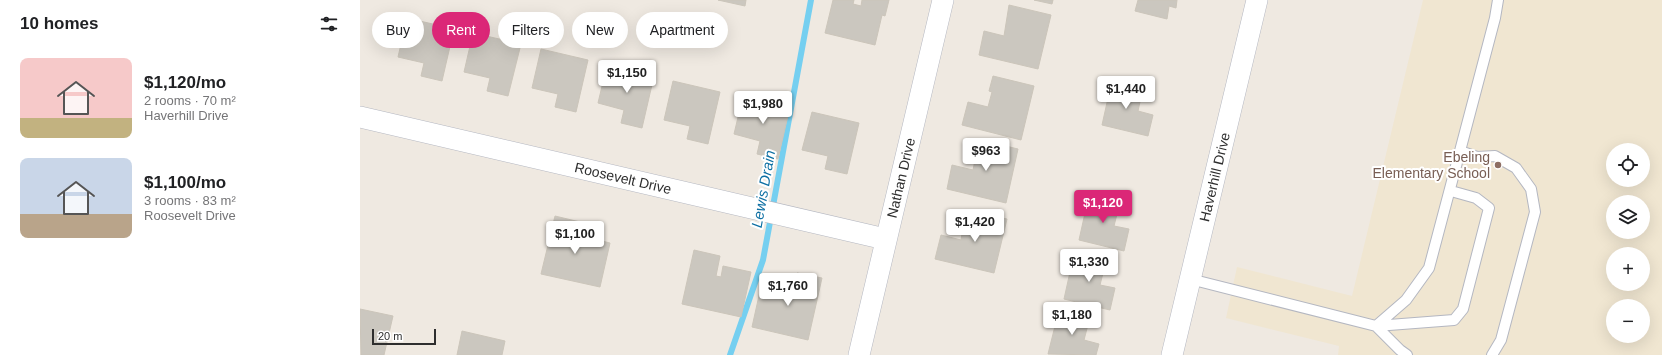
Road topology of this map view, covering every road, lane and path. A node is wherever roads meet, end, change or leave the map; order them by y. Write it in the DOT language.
graph roads {
  1 [pos="943,0"];
  2 [pos="1257,0"];
  3 [pos="1498,0"];
  4 [pos="360,117"];
  5 [pos="1460,151"];
  6 [pos="1450,191"];
  7 [pos="886,239"];
  8 [pos="1190,279"];
  9 [pos="1376,326"];
  10 [pos="859,355"];
  11 [pos="1172,355"];
  12 [pos="1407,355"];
  13 [pos="1492,355"];
  1 -- 7 [label="street, Nathan Drive"];
  2 -- 8 [label="street, Haverhill Drive"];
  3 -- 5 [label="lane"];
  4 -- 7 [label="street, Roosevelt Drive"];
  5 -- 6 [label="lane"];
  5 -- 13 [label="lane"];
  6 -- 9 [label="lane"];
  6 -- 9 [label="lane"];
  7 -- 10 [label="street, Nathan Drive"];
  8 -- 9 [label="lane"];
  8 -- 11 [label="street, Haverhill Drive"];
  9 -- 12 [label="lane"];
}
